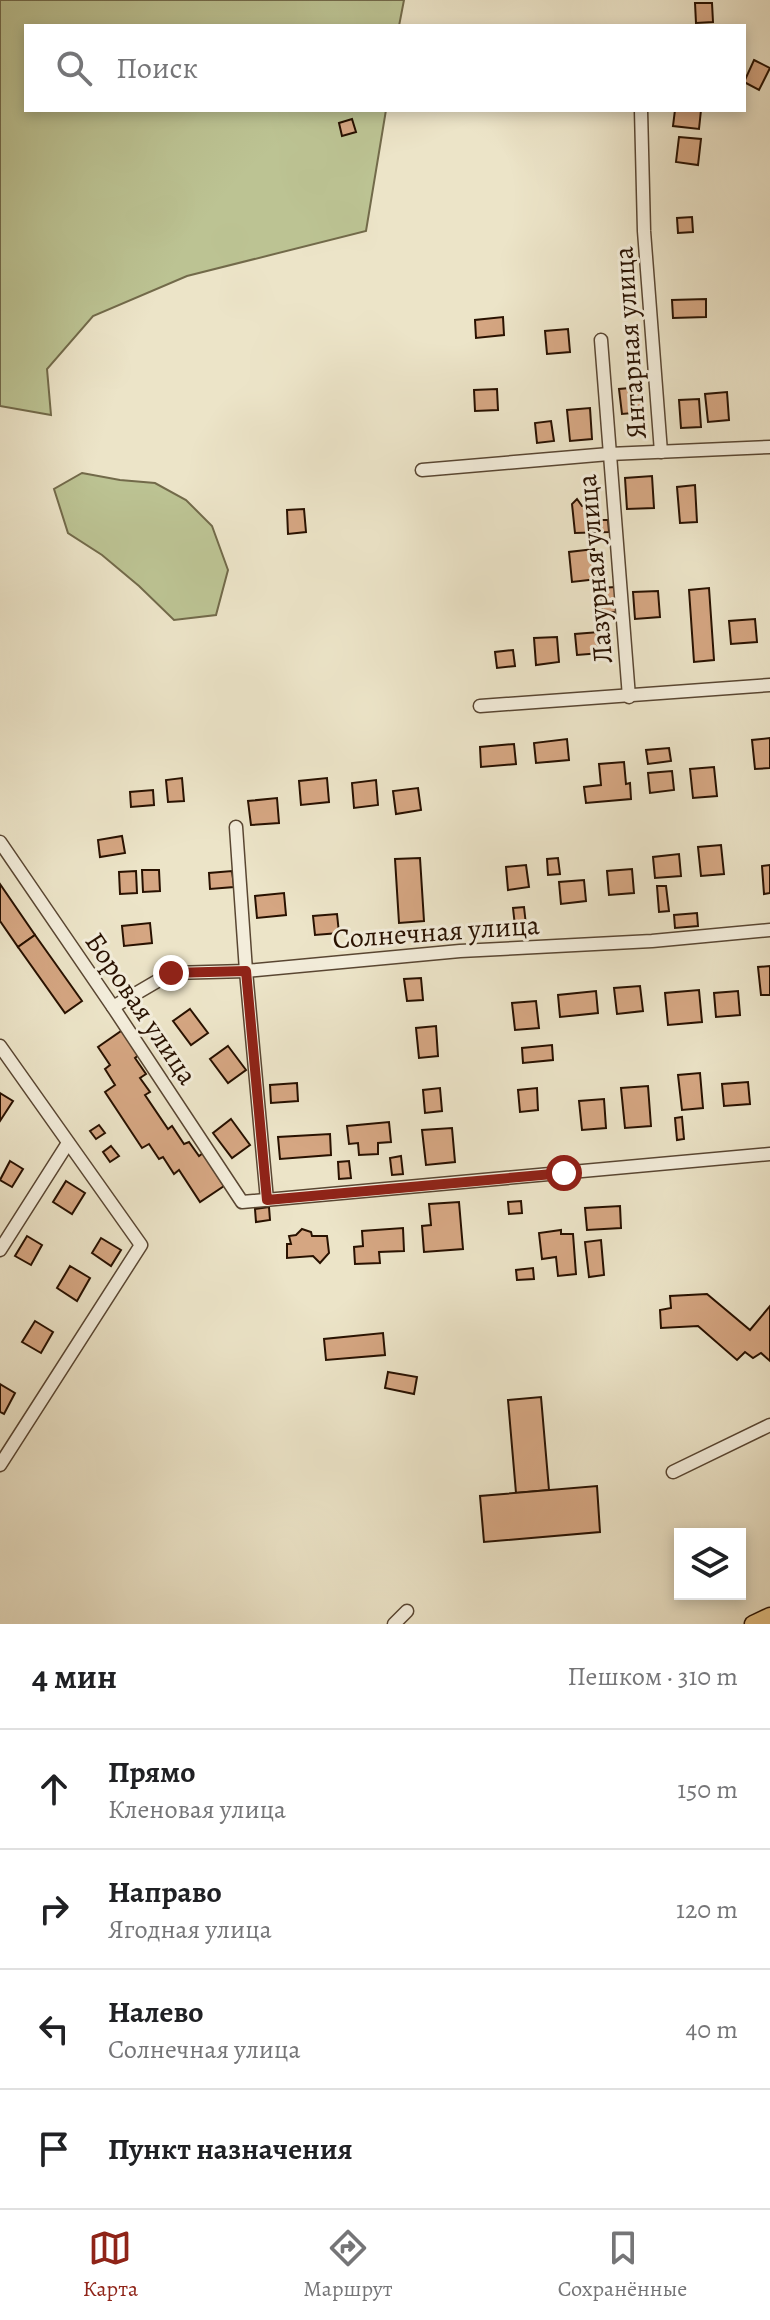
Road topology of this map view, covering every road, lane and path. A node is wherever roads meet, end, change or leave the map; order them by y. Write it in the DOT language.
graph roads {
  1 [pos="641,112"];
  2 [pos="601,340"];
  3 [pos="770,447"];
  4 [pos="661,452"];
  5 [pos="609,454"];
  6 [pos="422,470"];
  7 [pos="770,685"];
  8 [pos="629,697"];
  9 [pos="480,706"];
  10 [pos="236,827"];
  11 [pos="0,842"];
  12 [pos="770,930"];
  13 [pos="246,971"];
  14 [pos="113,1007"];
  15 [pos="1,1052"];
  16 [pos="68,1143"];
  17 [pos="770,1154"];
  18 [pos="267,1200"];
  19 [pos="0,1250"];
  20 [pos="770,1425"];
  21 [pos="0,1465"];
  22 [pos="673,1472"];
  23 [pos="407,1611"];
  24 [pos="770,1616"];
  25 [pos="394,1624"];
  26 [pos="753,1624"];
  1 -- 4 [label="street, Янтарная улица"];
  2 -- 5 [label="street"];
  3 -- 4 [label="street, Лазурная улица"];
  4 -- 5 [label="street, Лазурная улица"];
  5 -- 6 [label="street"];
  5 -- 8 [label="street, Лазурная улица"];
  7 -- 8 [label="street"];
  8 -- 9 [label="street"];
  10 -- 13 [label="street"];
  11 -- 14 [label="street, Боровая улица"];
  12 -- 13 [label="street, Солнечная улица"];
  13 -- 14 [label="street, Солнечная улица"];
  13 -- 18 [label="street"];
  14 -- 18 [label="street, Боровая улица"];
  15 -- 16 [label="street"];
  16 -- 19 [label="street"];
  16 -- 21 [label="street"];
  17 -- 18 [label="street"];
  20 -- 22 [label="street"];
  23 -- 25 [label="street"];
  24 -- 26 [label="main road"];
}
